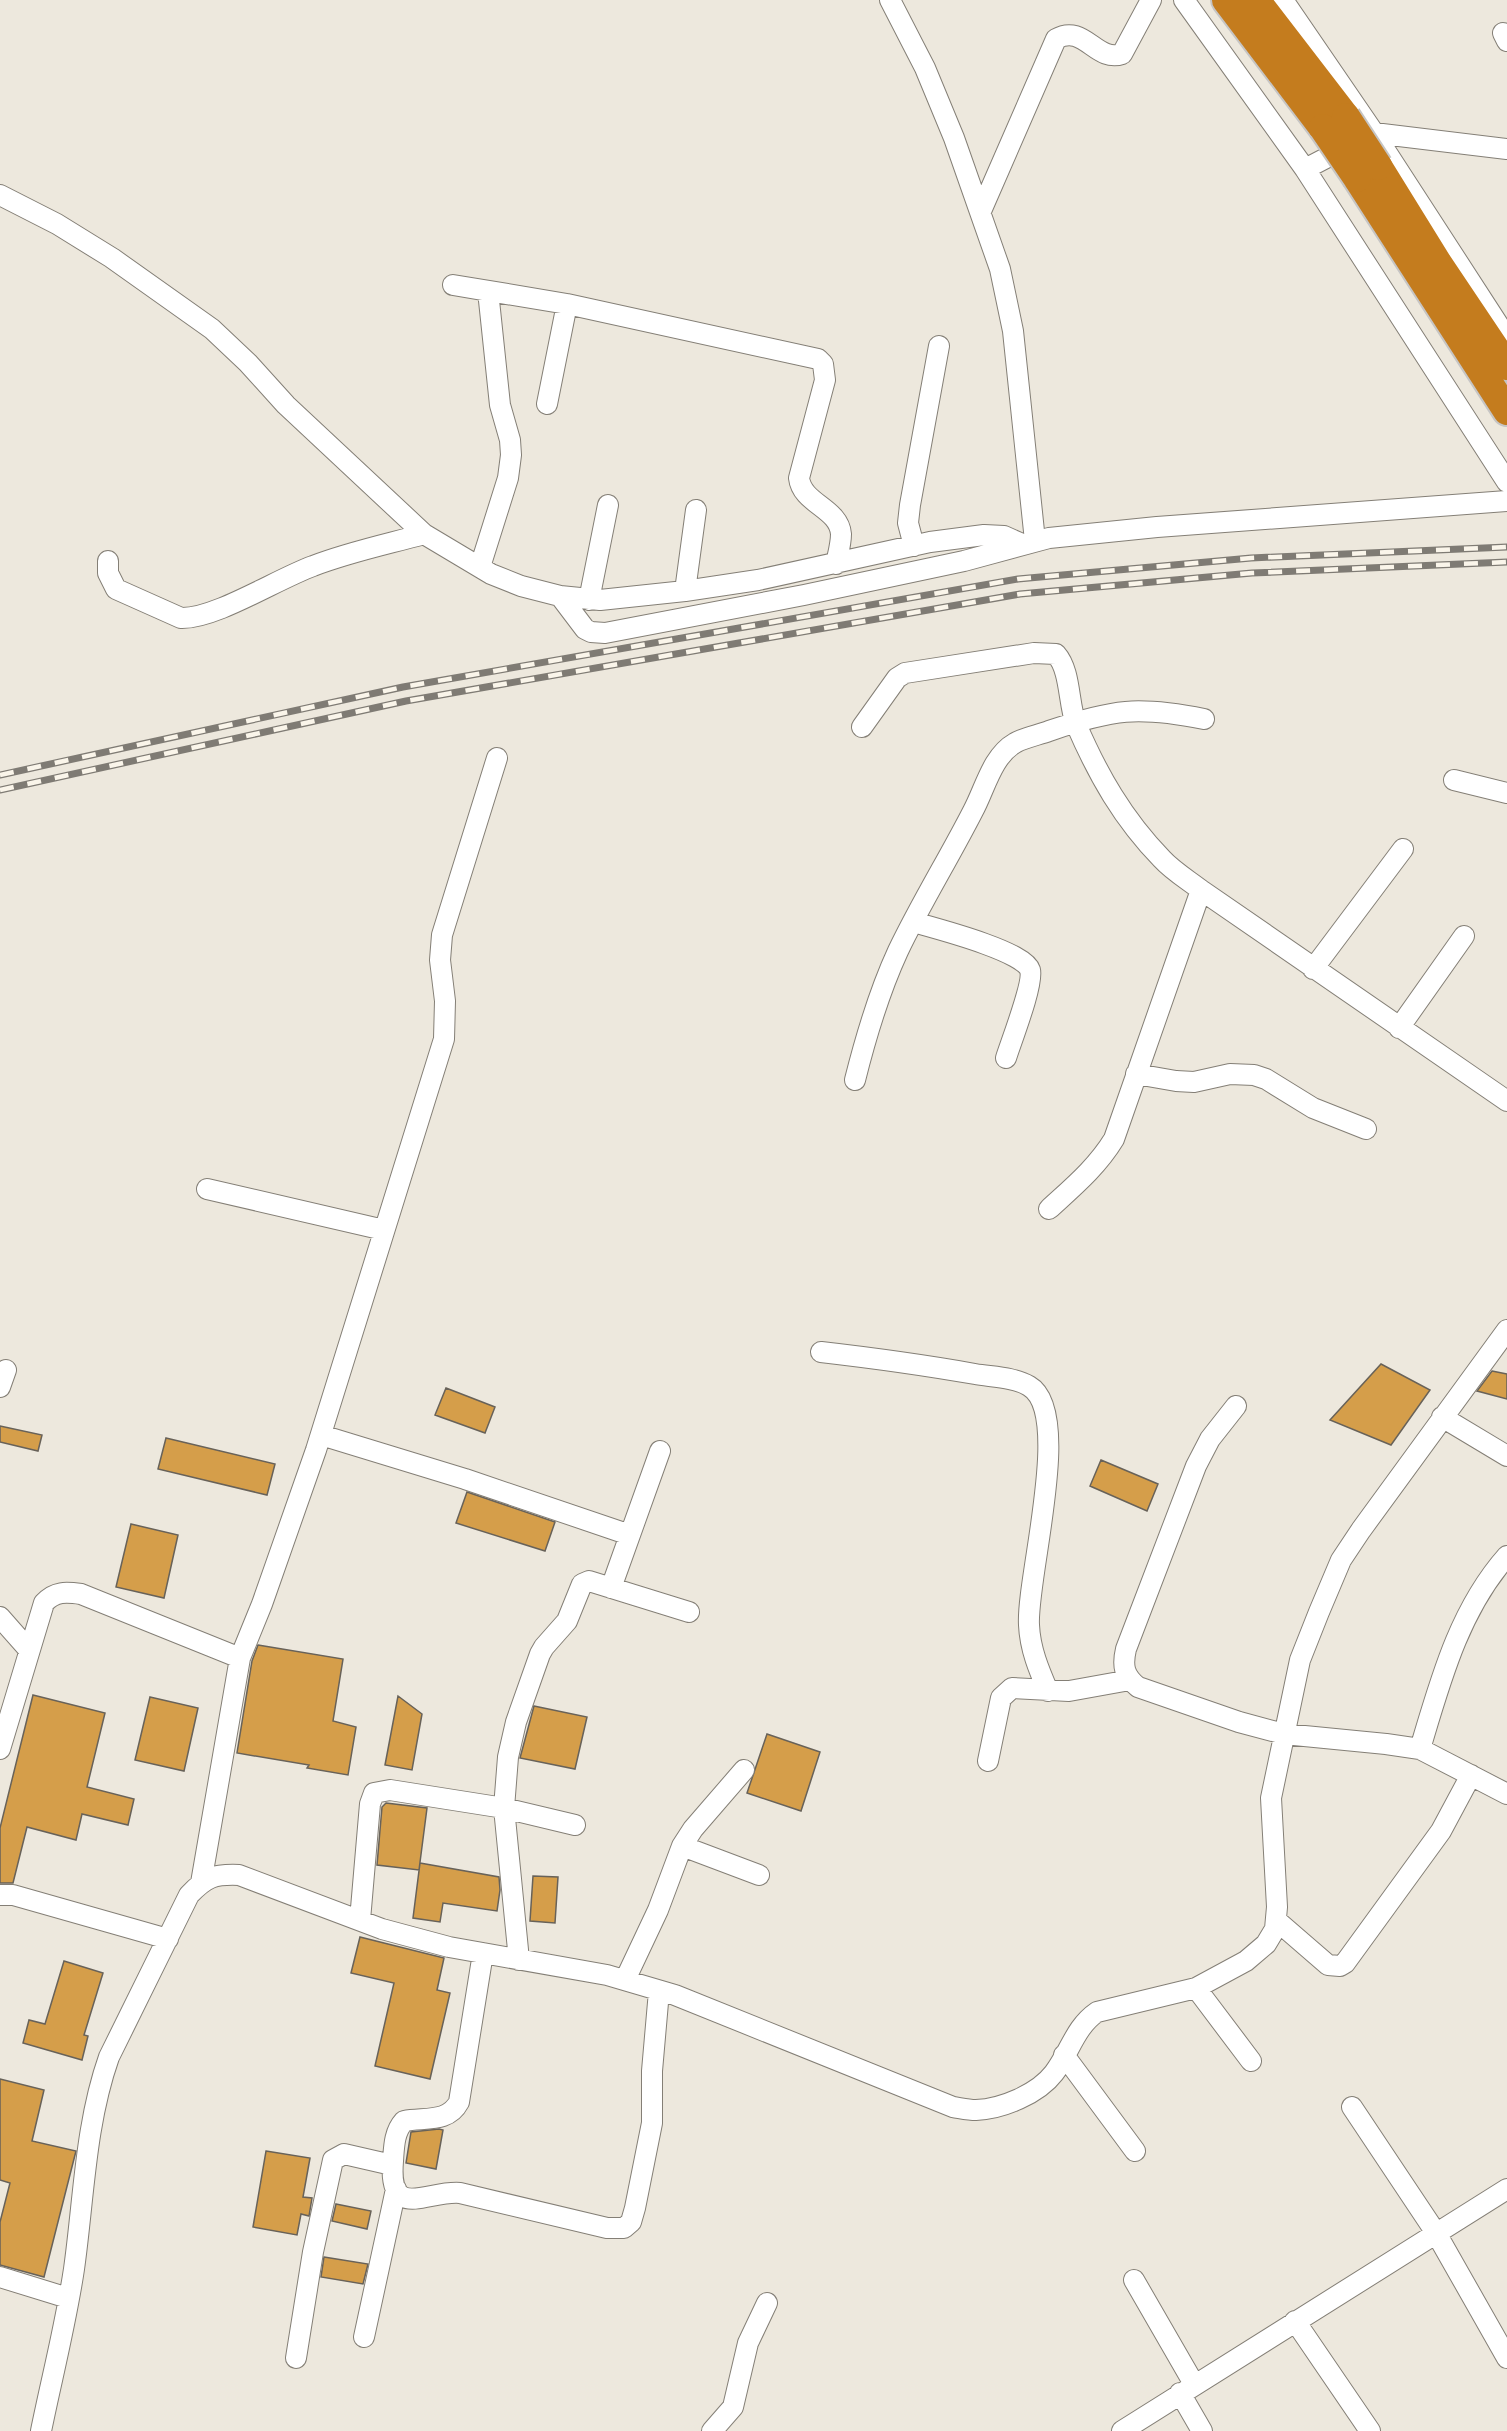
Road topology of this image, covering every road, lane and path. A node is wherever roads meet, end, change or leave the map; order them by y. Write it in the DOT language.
graph roads {
  1 [pos="890,0"];
  2 [pos="1151,0"];
  3 [pos="1184,0"];
  4 [pos="1226,0"];
  5 [pos="1256,0"];
  6 [pos="1283,0"];
  7 [pos="1334,123"];
  8 [pos="1374,133"];
  9 [pos="1507,149"];
  10 [pos="1305,169"];
  11 [pos="1367,172"];
  12 [pos="0,195"];
  13 [pos="981,211"];
  14 [pos="453,285"];
  15 [pos="488,291"];
  16 [pos="567,304"];
  17 [pos="1507,338"];
  18 [pos="939,346"];
  19 [pos="1507,366"];
  20 [pos="547,404"];
  21 [pos="1507,411"];
  22 [pos="1507,482"];
  23 [pos="1507,501"];
  24 [pos="608,505"];
  25 [pos="696,510"];
  26 [pos="424,534"];
  27 [pos="1028,543"];
  28 [pos="914,546"];
  29 [pos="108,561"];
  30 [pos="836,564"];
  31 [pos="480,567"];
  32 [pos="685,591"];
  33 [pos="560,596"];
  34 [pos="589,600"];
  35 [pos="1204,719"];
  36 [pos="1075,721"];
  37 [pos="862,727"];
  38 [pos="496,758"];
  39 [pos="1454,780"];
  40 [pos="1507,793"];
  41 [pos="1403,849"];
  42 [pos="1201,890"];
  43 [pos="913,922"];
  44 [pos="1464,936"];
  45 [pos="1313,969"];
  46 [pos="1399,1028"];
  47 [pos="1006,1058"];
  48 [pos="1136,1074"];
  49 [pos="855,1080"];
  50 [pos="1507,1101"];
  51 [pos="1366,1129"];
  52 [pos="207,1189"];
  53 [pos="1049,1209"];
  54 [pos="384,1230"];
  55 [pos="1507,1330"];
  56 [pos="821,1352"];
  57 [pos="1236,1406"];
  58 [pos="1443,1418"];
  59 [pos="321,1435"];
  60 [pos="660,1451"];
  61 [pos="1507,1456"];
  62 [pos="630,1536"];
  63 [pos="1507,1556"];
  64 [pos="611,1588"];
  65 [pos="689,1612"];
  66 [pos="0,1617"];
  67 [pos="29,1650"];
  68 [pos="240,1658"];
  69 [pos="1130,1680"];
  70 [pos="1048,1691"];
  71 [pos="1284,1734"];
  72 [pos="0,1749"];
  73 [pos="1420,1749"];
  74 [pos="988,1761"];
  75 [pos="744,1770"];
  76 [pos="1471,1775"];
  77 [pos="1507,1794"];
  78 [pos="504,1808"];
  79 [pos="575,1826"];
  80 [pos="682,1846"];
  81 [pos="759,1875"];
  82 [pos="201,1883"];
  83 [pos="0,1895"];
  84 [pos="360,1920"];
  85 [pos="1276,1920"];
  86 [pos="168,1939"];
  87 [pos="483,1953"];
  88 [pos="519,1960"];
  89 [pos="625,1980"];
  90 [pos="1196,1988"];
  91 [pos="659,1990"];
  92 [pos="1064,2055"];
  93 [pos="1251,2061"];
  94 [pos="1352,2107"];
  95 [pos="1135,2151"];
  96 [pos="392,2164"];
  97 [pos="396,2189"];
  98 [pos="1507,2189"];
  99 [pos="1436,2233"];
  100 [pos="0,2277"];
  101 [pos="1134,2280"];
  102 [pos="68,2298"];
  103 [pos="767,2303"];
  104 [pos="1295,2321"];
  105 [pos="364,2337"];
  106 [pos="296,2358"];
  107 [pos="1507,2358"];
  108 [pos="1187,2389"];
  109 [pos="45,2428"];
  110 [pos="712,2431"];
  111 [pos="1122,2431"];
  112 [pos="1202,2431"];
  113 [pos="1370,2431"];
  1 -- 13 [label="street"];
  2 -- 13 [label="street"];
  3 -- 10 [label="street"];
  4 -- 7 [label="highway"];
  5 -- 7 [label="highway"];
  6 -- 8 [label="street"];
  7 -- 11 [label="highway, bridge"];
  8 -- 9 [label="street"];
  8 -- 10 [label="street"];
  8 -- 17 [label="street"];
  10 -- 22 [label="street"];
  11 -- 19 [label="highway"];
  11 -- 21 [label="highway"];
  12 -- 26 [label="street"];
  13 -- 27 [label="street"];
  14 -- 15 [label="street"];
  15 -- 16 [label="street"];
  15 -- 31 [label="street"];
  16 -- 20 [label="street"];
  16 -- 30 [label="street"];
  18 -- 28 [label="street"];
  23 -- 27 [label="street"];
  24 -- 34 [label="street"];
  25 -- 32 [label="street"];
  26 -- 29 [label="street"];
  26 -- 31 [label="street"];
  27 -- 28 [label="street"];
  27 -- 33 [label="street"];
  28 -- 30 [label="street"];
  30 -- 32 [label="street"];
  31 -- 33 [label="street"];
  32 -- 34 [label="street"];
  33 -- 34 [label="street"];
  35 -- 36 [label="street"];
  36 -- 37 [label="street"];
  36 -- 42 [label="street"];
  36 -- 43 [label="street"];
  38 -- 54 [label="street"];
  39 -- 40 [label="street"];
  41 -- 45 [label="street"];
  42 -- 45 [label="street"];
  42 -- 48 [label="street"];
  43 -- 47 [label="street"];
  43 -- 49 [label="street"];
  44 -- 46 [label="street"];
  45 -- 46 [label="street"];
  46 -- 50 [label="street"];
  48 -- 51 [label="street"];
  48 -- 53 [label="street"];
  52 -- 54 [label="street"];
  54 -- 59 [label="street"];
  55 -- 58 [label="street"];
  56 -- 70 [label="street"];
  57 -- 69 [label="street"];
  58 -- 61 [label="street"];
  58 -- 71 [label="street"];
  59 -- 62 [label="street"];
  59 -- 68 [label="street"];
  60 -- 62 [label="street"];
  62 -- 64 [label="street"];
  63 -- 73 [label="street"];
  64 -- 65 [label="street"];
  64 -- 78 [label="street"];
  66 -- 67 [label="street"];
  67 -- 68 [label="street"];
  67 -- 72 [label="street"];
  68 -- 82 [label="street"];
  69 -- 70 [label="street"];
  69 -- 71 [label="street"];
  70 -- 74 [label="street"];
  71 -- 73 [label="street"];
  71 -- 85 [label="street"];
  73 -- 76 [label="street"];
  75 -- 80 [label="street"];
  76 -- 77 [label="street"];
  76 -- 85 [label="street"];
  78 -- 79 [label="street"];
  78 -- 84 [label="street"];
  78 -- 88 [label="street"];
  80 -- 81 [label="street"];
  80 -- 89 [label="street"];
  82 -- 84 [label="street"];
  82 -- 86 [label="street"];
  83 -- 86 [label="street"];
  84 -- 87 [label="street"];
  85 -- 90 [label="street"];
  86 -- 102 [label="street"];
  87 -- 88 [label="street"];
  87 -- 96 [label="street"];
  88 -- 89 [label="street"];
  89 -- 91 [label="street"];
  90 -- 92 [label="street"];
  90 -- 93 [label="street"];
  91 -- 92 [label="street"];
  91 -- 97 [label="street"];
  92 -- 95 [label="street"];
  94 -- 99 [label="street"];
  96 -- 97 [label="street"];
  96 -- 106 [label="street"];
  97 -- 105 [label="street"];
  98 -- 99 [label="street"];
  99 -- 104 [label="street"];
  99 -- 107 [label="street"];
  100 -- 102 [label="street"];
  101 -- 108 [label="street"];
  102 -- 109 [label="street"];
  103 -- 110 [label="street"];
  104 -- 108 [label="street"];
  104 -- 113 [label="street"];
  108 -- 111 [label="street"];
  108 -- 112 [label="street"];
}
